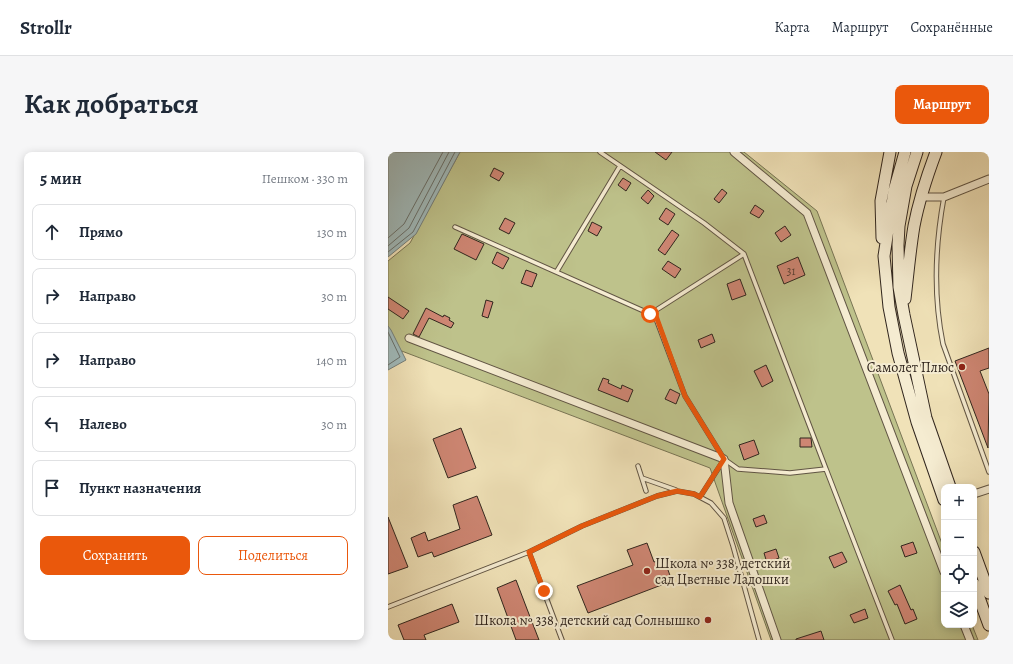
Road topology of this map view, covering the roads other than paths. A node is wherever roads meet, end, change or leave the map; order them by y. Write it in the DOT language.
graph roads {
  1 [pos="600,152"];
  2 [pos="734,152"];
  3 [pos="890,152"];
  4 [pos="905,152"];
  5 [pos="916,152"];
  6 [pos="936,152"];
  7 [pos="620,166"];
  8 [pos="989,179"];
  9 [pos="921,197"];
  10 [pos="944,197"];
  11 [pos="455,227"];
  12 [pos="744,254"];
  13 [pos="884,256"];
  14 [pos="556,271"];
  15 [pos="650,314"];
  16 [pos="904,316"];
  17 [pos="409,338"];
  18 [pos="724,459"];
  19 [pos="638,466"];
  20 [pos="826,469"];
  21 [pos="989,472"];
  22 [pos="642,478"];
  23 [pos="949,484"];
  24 [pos="989,488"];
  25 [pos="646,491"];
  26 [pos="677,491"];
  27 [pos="941,491"];
  28 [pos="977,493"];
  29 [pos="700,497"];
  30 [pos="529,552"];
  31 [pos="975,556"];
  32 [pos="941,564"];
  33 [pos="977,592"];
  34 [pos="989,593"];
  35 [pos="388,606"];
  36 [pos="989,625"];
  37 [pos="965,628"];
  38 [pos="562,640"];
  39 [pos="760,640"];
  40 [pos="777,640"];
  41 [pos="892,640"];
  42 [pos="970,640"];
  1 -- 7 [label="lane"];
  2 -- 32 [label="street"];
  3 -- 13 [label="main road"];
  4 -- 13 [label="main road"];
  5 -- 16 [label="main road"];
  6 -- 9 [label="main road"];
  7 -- 12 [label="lane"];
  7 -- 14 [label="lane"];
  8 -- 10 [label="street"];
  9 -- 10 [label="street"];
  9 -- 16 [label="main road"];
  10 -- 21 [label="lane"];
  11 -- 14 [label="lane"];
  12 -- 15 [label="lane"];
  12 -- 20 [label="lane"];
  13 -- 27 [label="main road"];
  14 -- 15 [label="lane"];
  15 -- 18 [label="lane"];
  16 -- 23 [label="main road"];
  17 -- 18 [label="street"];
  18 -- 20 [label="lane"];
  18 -- 29 [label="lane"];
  18 -- 40 [label="street"];
  19 -- 22 [label="lane"];
  20 -- 41 [label="lane"];
  22 -- 25 [label="lane"];
  22 -- 26 [label="lane"];
  24 -- 28 [label="street"];
  26 -- 29 [label="lane"];
  26 -- 30 [label="lane"];
  29 -- 39 [label="lane"];
  30 -- 35 [label="lane"];
  30 -- 38 [label="lane"];
  31 -- 34 [label="main road"];
  33 -- 36 [label="main road"];
  37 -- 42 [label="street"];
}
